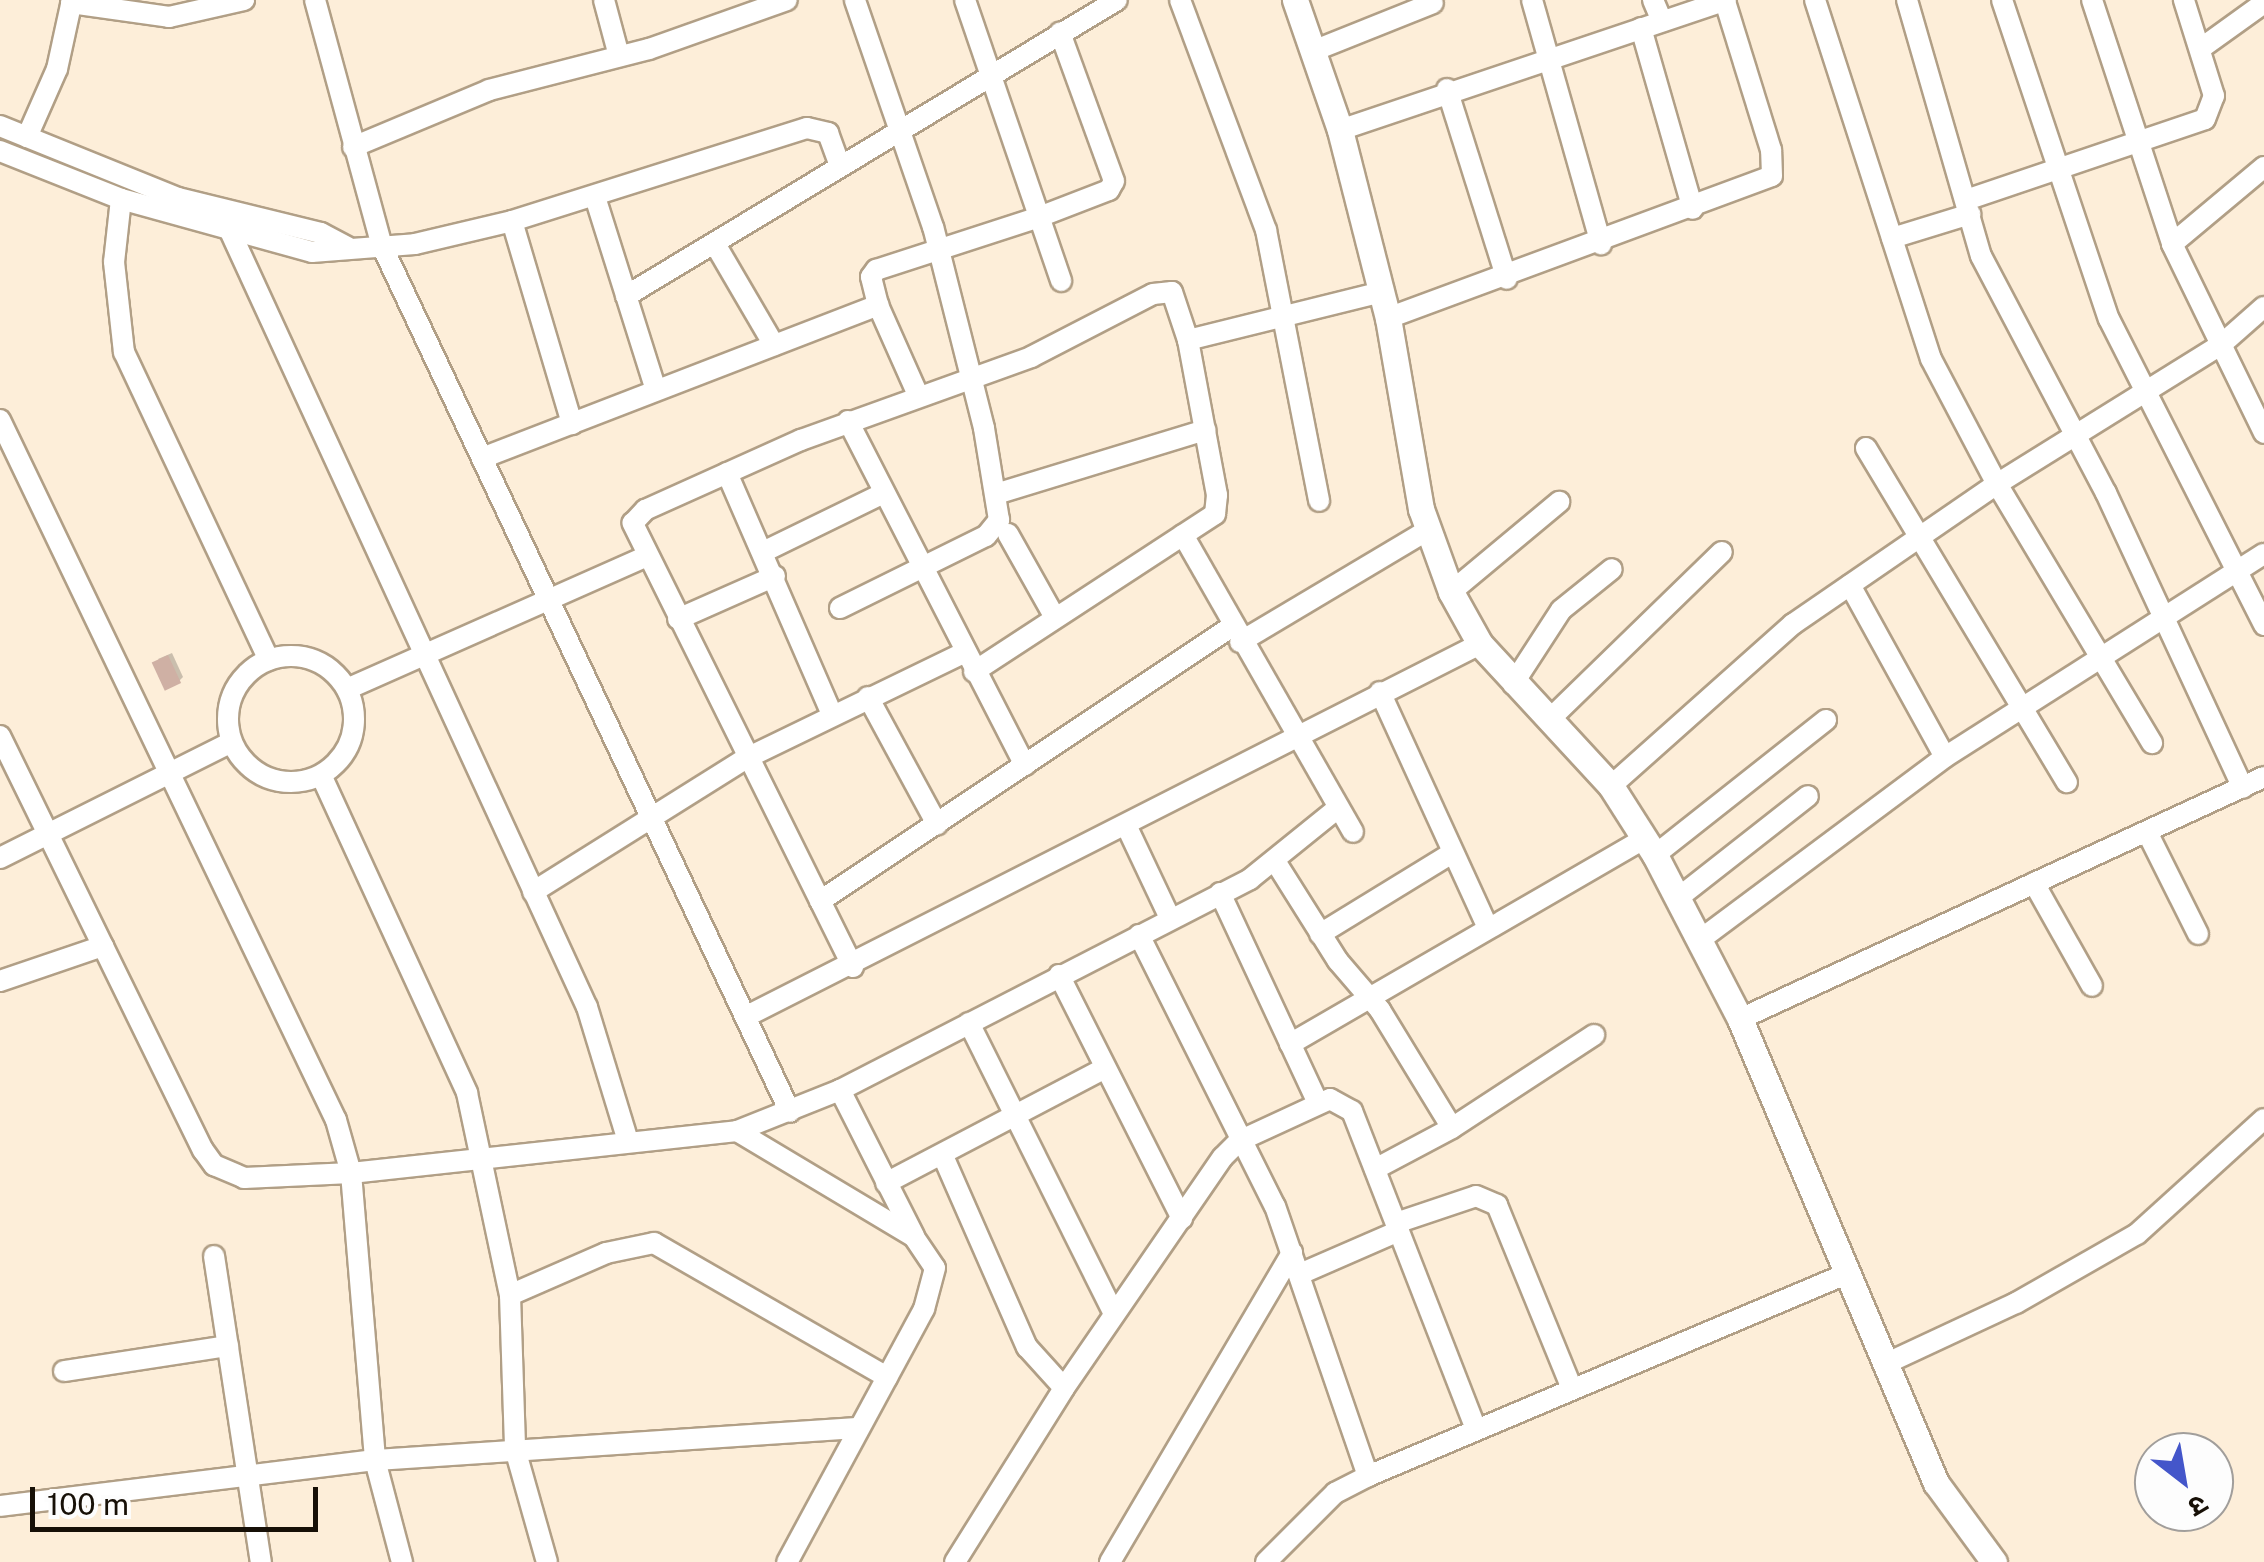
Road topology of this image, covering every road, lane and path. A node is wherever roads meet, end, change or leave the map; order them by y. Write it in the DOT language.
graph roads {
  1 [pos="244,0"];
  2 [pos="316,0"];
  3 [pos="604,0"];
  4 [pos="786,0"];
  5 [pos="855,0"];
  6 [pos="966,0"];
  7 [pos="1117,0"];
  8 [pos="1180,0"];
  9 [pos="1295,0"];
  10 [pos="1532,0"];
  11 [pos="1653,0"];
  12 [pos="1725,0"];
  13 [pos="1814,0"];
  14 [pos="1907,0"];
  15 [pos="2002,0"];
  16 [pos="2092,0"];
  17 [pos="2184,0"];
  18 [pos="72,2"];
  19 [pos="1432,3"];
  20 [pos="2264,3"];
  21 [pos="202,4"];
  22 [pos="1662,21"];
  23 [pos="1641,28"];
  24 [pos="1060,34"];
  25 [pos="2200,49"];
  26 [pos="1313,51"];
  27 [pos="619,56"];
  28 [pos="1546,58"];
  29 [pos="992,74"];
  30 [pos="1447,89"];
  31 [pos="0,126"];
  32 [pos="1340,130"];
  33 [pos="902,131"];
  34 [pos="27,137"];
  35 [pos="2136,144"];
  36 [pos="354,147"];
  37 [pos="0,152"];
  38 [pos="840,166"];
  39 [pos="2264,166"];
  40 [pos="2054,168"];
  41 [pos="121,198"];
  42 [pos="596,200"];
  43 [pos="1968,207"];
  44 [pos="1692,210"];
  45 [pos="1038,217"];
  46 [pos="512,221"];
  47 [pos="230,231"];
  48 [pos="1892,238"];
  49 [pos="715,244"];
  50 [pos="1600,244"];
  51 [pos="2172,244"];
  52 [pos="347,246"];
  53 [pos="382,246"];
  54 [pos="938,249"];
  55 [pos="1506,279"];
  56 [pos="1061,281"];
  57 [pos="1382,292"];
  58 [pos="626,296"];
  59 [pos="878,305"];
  60 [pos="2264,306"];
  61 [pos="1286,317"];
  62 [pos="1388,318"];
  63 [pos="1188,340"];
  64 [pos="2222,344"];
  65 [pos="774,346"];
  66 [pos="972,379"];
  67 [pos="656,390"];
  68 [pos="2147,391"];
  69 [pos="918,395"];
  70 [pos="0,420"];
  71 [pos="848,421"];
  72 [pos="572,424"];
  73 [pos="1205,430"];
  74 [pos="2264,434"];
  75 [pos="2073,436"];
  76 [pos="5,442"];
  77 [pos="1866,448"];
  78 [pos="482,458"];
  79 [pos="728,472"];
  80 [pos="1996,484"];
  81 [pos="884,493"];
  82 [pos="996,494"];
  83 [pos="1319,502"];
  84 [pos="1559,502"];
  85 [pos="1428,530"];
  86 [pos="1008,534"];
  87 [pos="1183,535"];
  88 [pos="1917,537"];
  89 [pos="765,551"];
  90 [pos="1722,552"];
  91 [pos="2264,554"];
  92 [pos="646,556"];
  93 [pos="924,565"];
  94 [pos="2237,568"];
  95 [pos="1612,570"];
  96 [pos="775,576"];
  97 [pos="1850,585"];
  98 [pos="1451,592"];
  99 [pos="545,598"];
  100 [pos="840,608"];
  101 [pos="1054,616"];
  102 [pos="2160,616"];
  103 [pos="678,619"];
  104 [pos="2264,625"];
  105 [pos="1236,634"];
  106 [pos="1480,644"];
  107 [pos="964,652"];
  108 [pos="421,657"];
  109 [pos="2101,658"];
  110 [pos="269,660"];
  111 [pos="974,672"];
  112 [pos="1513,684"];
  113 [pos="347,689"];
  114 [pos="1380,692"];
  115 [pos="868,696"];
  116 [pos="2020,710"];
  117 [pos="832,715"];
  118 [pos="1549,720"];
  119 [pos="1826,720"];
  120 [pos="0,736"];
  121 [pos="1294,736"];
  122 [pos="232,742"];
  123 [pos="2152,743"];
  124 [pos="1945,757"];
  125 [pos="747,758"];
  126 [pos="1024,765"];
  127 [pos="321,775"];
  128 [pos="167,777"];
  129 [pos="2264,777"];
  130 [pos="2068,782"];
  131 [pos="1611,786"];
  132 [pos="2243,788"];
  133 [pos="1808,796"];
  134 [pos="1338,808"];
  135 [pos="648,820"];
  136 [pos="936,824"];
  137 [pos="1126,825"];
  138 [pos="1352,832"];
  139 [pos="2147,832"];
  140 [pos="49,836"];
  141 [pos="1650,847"];
  142 [pos="1452,854"];
  143 [pos="0,858"];
  144 [pos="1275,861"];
  145 [pos="2034,883"];
  146 [pos="532,892"];
  147 [pos="1220,893"];
  148 [pos="1678,898"];
  149 [pos="820,901"];
  150 [pos="1170,918"];
  151 [pos="1488,928"];
  152 [pos="1139,934"];
  153 [pos="1320,934"];
  154 [pos="2198,934"];
  155 [pos="1701,940"];
  156 [pos="103,946"];
  157 [pos="853,967"];
  158 [pos="1059,975"];
  159 [pos="0,981"];
  160 [pos="2092,986"];
  161 [pos="1367,999"];
  162 [pos="747,1016"];
  163 [pos="1740,1019"];
  164 [pos="969,1023"];
  165 [pos="1594,1035"];
  166 [pos="1290,1044"];
  167 [pos="1105,1068"];
  168 [pos="840,1090"];
  169 [pos="1318,1103"];
  170 [pos="790,1112"];
  171 [pos="1018,1117"];
  172 [pos="2264,1119"];
  173 [pos="1452,1128"];
  174 [pos="737,1130"];
  175 [pos="627,1138"];
  176 [pos="1240,1141"];
  177 [pos="943,1156"];
  178 [pos="479,1159"];
  179 [pos="1374,1169"];
  180 [pos="351,1173"];
  181 [pos="886,1183"];
  182 [pos="1182,1218"];
  183 [pos="1397,1227"];
  184 [pos="914,1237"];
  185 [pos="214,1256"];
  186 [pos="1296,1264"];
  187 [pos="1846,1274"];
  188 [pos="510,1295"];
  189 [pos="1114,1314"];
  190 [pos="228,1346"];
  191 [pos="1884,1364"];
  192 [pos="64,1371"];
  193 [pos="887,1378"];
  194 [pos="1064,1388"];
  195 [pos="1572,1389"];
  196 [pos="858,1428"];
  197 [pos="1476,1429"];
  198 [pos="515,1449"];
  199 [pos="375,1460"];
  200 [pos="247,1476"];
  201 [pos="1368,1476"];
  202 [pos="0,1506"];
  203 [pos="262,1562"];
  204 [pos="402,1562"];
  205 [pos="547,1562"];
  206 [pos="787,1562"];
  207 [pos="955,1562"];
  208 [pos="1110,1562"];
  209 [pos="1266,1562"];
  210 [pos="1994,1562"];
  1 -- 21 [label="street"];
  2 -- 36 [label="street"];
  3 -- 27 [label="street"];
  4 -- 27 [label="street"];
  5 -- 33 [label="street"];
  6 -- 29 [label="street"];
  7 -- 24 [label="street"];
  8 -- 61 [label="street"];
  9 -- 26 [label="main road"];
  10 -- 28 [label="street"];
  11 -- 22 [label="street"];
  12 -- 22 [label="street"];
  12 -- 44 [label="street"];
  13 -- 48 [label="street"];
  14 -- 43 [label="street"];
  15 -- 40 [label="street"];
  16 -- 35 [label="street"];
  17 -- 25 [label="street"];
  18 -- 21 [label="street"];
  18 -- 34 [label="street"];
  19 -- 26 [label="street"];
  20 -- 25 [label="street"];
  22 -- 23 [label="street"];
  23 -- 28 [label="street"];
  23 -- 44 [label="street"];
  24 -- 29 [label="street"];
  24 -- 45 [label="street"];
  25 -- 35 [label="street"];
  26 -- 32 [label="main road"];
  27 -- 36 [label="street"];
  28 -- 30 [label="street"];
  28 -- 50 [label="street"];
  29 -- 33 [label="street"];
  29 -- 45 [label="street"];
  30 -- 32 [label="street"];
  30 -- 55 [label="street"];
  31 -- 34 [label="street"];
  32 -- 57 [label="main road"];
  33 -- 38 [label="street"];
  33 -- 54 [label="street"];
  34 -- 52 [label="street"];
  35 -- 40 [label="street"];
  35 -- 51 [label="street"];
  36 -- 53 [label="street"];
  37 -- 41 [label="street"];
  38 -- 42 [label="street"];
  38 -- 49 [label="street"];
  39 -- 51 [label="street"];
  40 -- 43 [label="street"];
  40 -- 68 [label="street"];
  41 -- 47 [label="street"];
  41 -- 110 [label="street"];
  42 -- 46 [label="street"];
  42 -- 58 [label="street"];
  43 -- 48 [label="street"];
  43 -- 75 [label="street"];
  44 -- 50 [label="street"];
  45 -- 54 [label="street"];
  45 -- 56 [label="street"];
  46 -- 53 [label="street"];
  46 -- 72 [label="street"];
  47 -- 52 [label="street"];
  47 -- 108 [label="street"];
  48 -- 80 [label="street"];
  49 -- 58 [label="street"];
  49 -- 65 [label="street"];
  50 -- 55 [label="street"];
  51 -- 64 [label="street"];
  52 -- 53 [label="street"];
  53 -- 78 [label="street"];
  54 -- 59 [label="street"];
  54 -- 66 [label="street"];
  55 -- 62 [label="street"];
  57 -- 61 [label="street"];
  57 -- 62 [label="main road"];
  58 -- 67 [label="street"];
  59 -- 65 [label="street"];
  59 -- 69 [label="street"];
  60 -- 64 [label="street"];
  61 -- 63 [label="street"];
  61 -- 83 [label="street"];
  62 -- 85 [label="main road"];
  63 -- 66 [label="street"];
  63 -- 73 [label="street"];
  64 -- 68 [label="street"];
  64 -- 74 [label="street"];
  65 -- 67 [label="street"];
  66 -- 69 [label="street"];
  66 -- 82 [label="street"];
  67 -- 72 [label="street"];
  68 -- 75 [label="street"];
  68 -- 94 [label="street"];
  69 -- 71 [label="street"];
  70 -- 76 [label="street"];
  71 -- 79 [label="street"];
  71 -- 81 [label="street"];
  72 -- 78 [label="street"];
  73 -- 82 [label="street"];
  73 -- 87 [label="street"];
  75 -- 80 [label="street"];
  75 -- 102 [label="street"];
  76 -- 128 [label="street"];
  77 -- 88 [label="street"];
  78 -- 99 [label="street"];
  79 -- 89 [label="street"];
  79 -- 92 [label="street"];
  80 -- 88 [label="street"];
  80 -- 109 [label="street"];
  81 -- 89 [label="street"];
  81 -- 93 [label="street"];
  82 -- 93 [label="street"];
  84 -- 98 [label="street"];
  85 -- 98 [label="main road"];
  85 -- 105 [label="street"];
  86 -- 101 [label="street"];
  87 -- 101 [label="street"];
  87 -- 105 [label="street"];
  88 -- 97 [label="street"];
  88 -- 116 [label="street"];
  89 -- 96 [label="street"];
  90 -- 118 [label="street"];
  91 -- 94 [label="street"];
  92 -- 99 [label="street"];
  92 -- 103 [label="street"];
  93 -- 100 [label="street"];
  93 -- 107 [label="street"];
  94 -- 102 [label="street"];
  94 -- 104 [label="street"];
  95 -- 112 [label="street"];
  96 -- 103 [label="street"];
  96 -- 117 [label="street"];
  97 -- 124 [label="street"];
  97 -- 131 [label="street"];
  98 -- 106 [label="main road"];
  99 -- 108 [label="street"];
  99 -- 135 [label="street"];
  101 -- 111 [label="street"];
  102 -- 109 [label="street"];
  102 -- 132 [label="street"];
  103 -- 125 [label="street"];
  105 -- 121 [label="street"];
  105 -- 126 [label="street"];
  106 -- 112 [label="main road"];
  106 -- 114 [label="street"];
  107 -- 111 [label="street"];
  107 -- 115 [label="street"];
  108 -- 113 [label="street"];
  108 -- 146 [label="street"];
  109 -- 116 [label="street"];
  109 -- 123 [label="street"];
  110 -- 113 [label="street"];
  110 -- 122 [label="street"];
  111 -- 126 [label="street"];
  112 -- 118 [label="main road"];
  113 -- 127 [label="street"];
  114 -- 121 [label="street"];
  114 -- 142 [label="street"];
  115 -- 117 [label="street"];
  115 -- 136 [label="street"];
  116 -- 124 [label="street"];
  116 -- 130 [label="street"];
  117 -- 125 [label="street"];
  118 -- 131 [label="main road"];
  119 -- 141 [label="street"];
  120 -- 140 [label="street"];
  121 -- 134 [label="street"];
  121 -- 137 [label="street"];
  122 -- 127 [label="street"];
  122 -- 128 [label="street"];
  124 -- 155 [label="street"];
  125 -- 135 [label="street"];
  125 -- 149 [label="street"];
  126 -- 136 [label="street"];
  127 -- 178 [label="street"];
  128 -- 140 [label="street"];
  128 -- 180 [label="street"];
  129 -- 132 [label="street"];
  131 -- 141 [label="main road"];
  132 -- 139 [label="street"];
  133 -- 148 [label="street"];
  134 -- 138 [label="street"];
  134 -- 144 [label="street"];
  135 -- 146 [label="street"];
  135 -- 162 [label="street"];
  136 -- 149 [label="street"];
  137 -- 150 [label="street"];
  137 -- 157 [label="street"];
  139 -- 145 [label="street"];
  139 -- 154 [label="street"];
  140 -- 143 [label="street"];
  140 -- 156 [label="street"];
  141 -- 148 [label="main road"];
  141 -- 151 [label="street"];
  142 -- 151 [label="street"];
  142 -- 153 [label="street"];
  144 -- 147 [label="street"];
  144 -- 153 [label="street"];
  145 -- 160 [label="street"];
  145 -- 163 [label="street"];
  146 -- 175 [label="street"];
  147 -- 150 [label="street"];
  147 -- 166 [label="street"];
  148 -- 155 [label="main road"];
  149 -- 157 [label="street"];
  150 -- 152 [label="street"];
  151 -- 161 [label="street"];
  152 -- 158 [label="street"];
  152 -- 176 [label="street"];
  153 -- 161 [label="street"];
  155 -- 163 [label="main road"];
  156 -- 159 [label="street"];
  156 -- 180 [label="street"];
  157 -- 162 [label="street"];
  158 -- 164 [label="street"];
  158 -- 167 [label="street"];
  161 -- 166 [label="street"];
  161 -- 173 [label="street"];
  162 -- 170 [label="street"];
  163 -- 187 [label="main road"];
  164 -- 168 [label="street"];
  164 -- 171 [label="street"];
  165 -- 173 [label="street"];
  166 -- 169 [label="street"];
  167 -- 171 [label="street"];
  167 -- 182 [label="street"];
  168 -- 170 [label="street"];
  168 -- 181 [label="street"];
  169 -- 176 [label="street"];
  169 -- 179 [label="street"];
  170 -- 174 [label="street"];
  171 -- 177 [label="street"];
  171 -- 189 [label="street"];
  172 -- 191 [label="street"];
  173 -- 179 [label="street"];
  174 -- 175 [label="street"];
  174 -- 184 [label="street"];
  175 -- 178 [label="street"];
  176 -- 182 [label="street"];
  176 -- 186 [label="street"];
  177 -- 181 [label="street"];
  177 -- 194 [label="street"];
  178 -- 180 [label="street"];
  178 -- 188 [label="street"];
  179 -- 183 [label="street"];
  180 -- 199 [label="street"];
  181 -- 184 [label="street"];
  182 -- 189 [label="street"];
  183 -- 186 [label="street"];
  183 -- 195 [label="street"];
  183 -- 197 [label="street"];
  184 -- 193 [label="street"];
  185 -- 190 [label="street"];
  186 -- 201 [label="street"];
  186 -- 208 [label="street"];
  187 -- 191 [label="main road"];
  187 -- 195 [label="street"];
  188 -- 193 [label="street"];
  188 -- 198 [label="street"];
  189 -- 194 [label="street"];
  190 -- 192 [label="street"];
  190 -- 200 [label="street"];
  191 -- 210 [label="main road"];
  193 -- 196 [label="street"];
  194 -- 207 [label="street"];
  195 -- 197 [label="street"];
  196 -- 198 [label="street"];
  196 -- 206 [label="street"];
  197 -- 201 [label="street"];
  198 -- 199 [label="street"];
  198 -- 205 [label="street"];
  199 -- 200 [label="street"];
  199 -- 204 [label="street"];
  200 -- 202 [label="street"];
  200 -- 203 [label="street"];
  201 -- 209 [label="street"];
}
